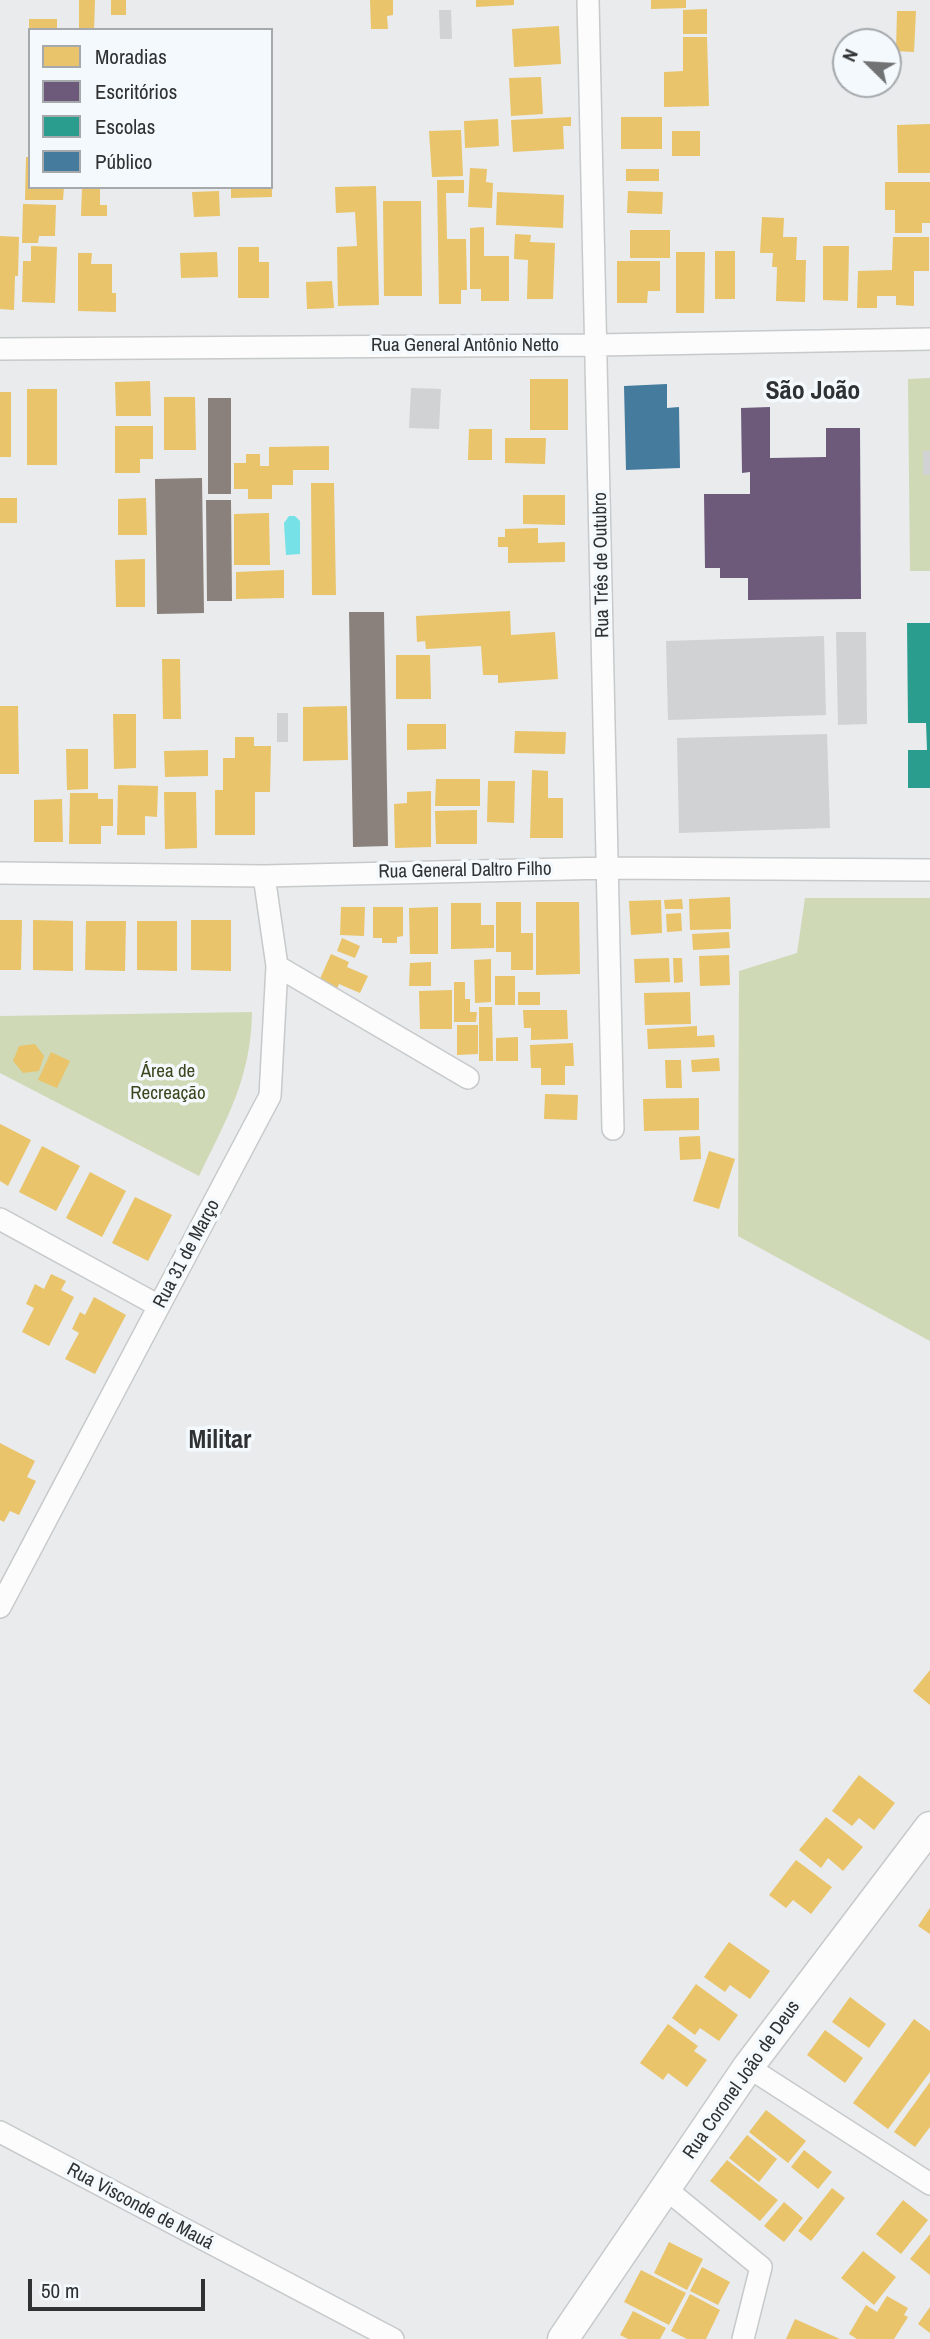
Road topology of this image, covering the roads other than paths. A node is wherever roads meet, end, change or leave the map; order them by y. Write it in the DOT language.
graph roads {
  1 [pos="589,0"];
  2 [pos="930,340"];
  3 [pos="597,345"];
  4 [pos="0,349"];
  5 [pos="608,868"];
  6 [pos="930,870"];
  7 [pos="0,873"];
  8 [pos="264,876"];
  9 [pos="277,967"];
  10 [pos="468,1078"];
  11 [pos="613,1129"];
  12 [pos="0,1219"];
  13 [pos="159,1306"];
  14 [pos="0,1607"];
  15 [pos="930,1827"];
  16 [pos="748,2067"];
  17 [pos="0,2132"];
  18 [pos="930,2184"];
  19 [pos="666,2189"];
  20 [pos="393,2339"];
  21 [pos="563,2339"];
  22 [pos="743,2339"];
  1 -- 3 [label="street, Rua Três de Outubro"];
  2 -- 3 [label="street, Rua General Antônio Netto"];
  3 -- 4 [label="street, Rua General Antônio Netto"];
  3 -- 5 [label="street, Rua Três de Outubro"];
  5 -- 6 [label="street, Rua General Daltro Filho"];
  5 -- 8 [label="street, Rua General Daltro Filho"];
  5 -- 11 [label="street, Rua Três de Outubro"];
  7 -- 8 [label="street, Rua General Daltro Filho"];
  8 -- 9 [label="street, Rua 31 de Março"];
  9 -- 10 [label="street"];
  9 -- 13 [label="street, Rua 31 de Março"];
  12 -- 13 [label="street"];
  13 -- 14 [label="street, Rua 31 de Março"];
  15 -- 16 [label="street, Rua Coronel João de Deus"];
  16 -- 18 [label="street"];
  16 -- 19 [label="street, Rua Coronel João de Deus"];
  17 -- 20 [label="street, Rua Visconde de Mauá"];
  19 -- 21 [label="street, Rua Coronel João de Deus"];
  19 -- 22 [label="street"];
}
